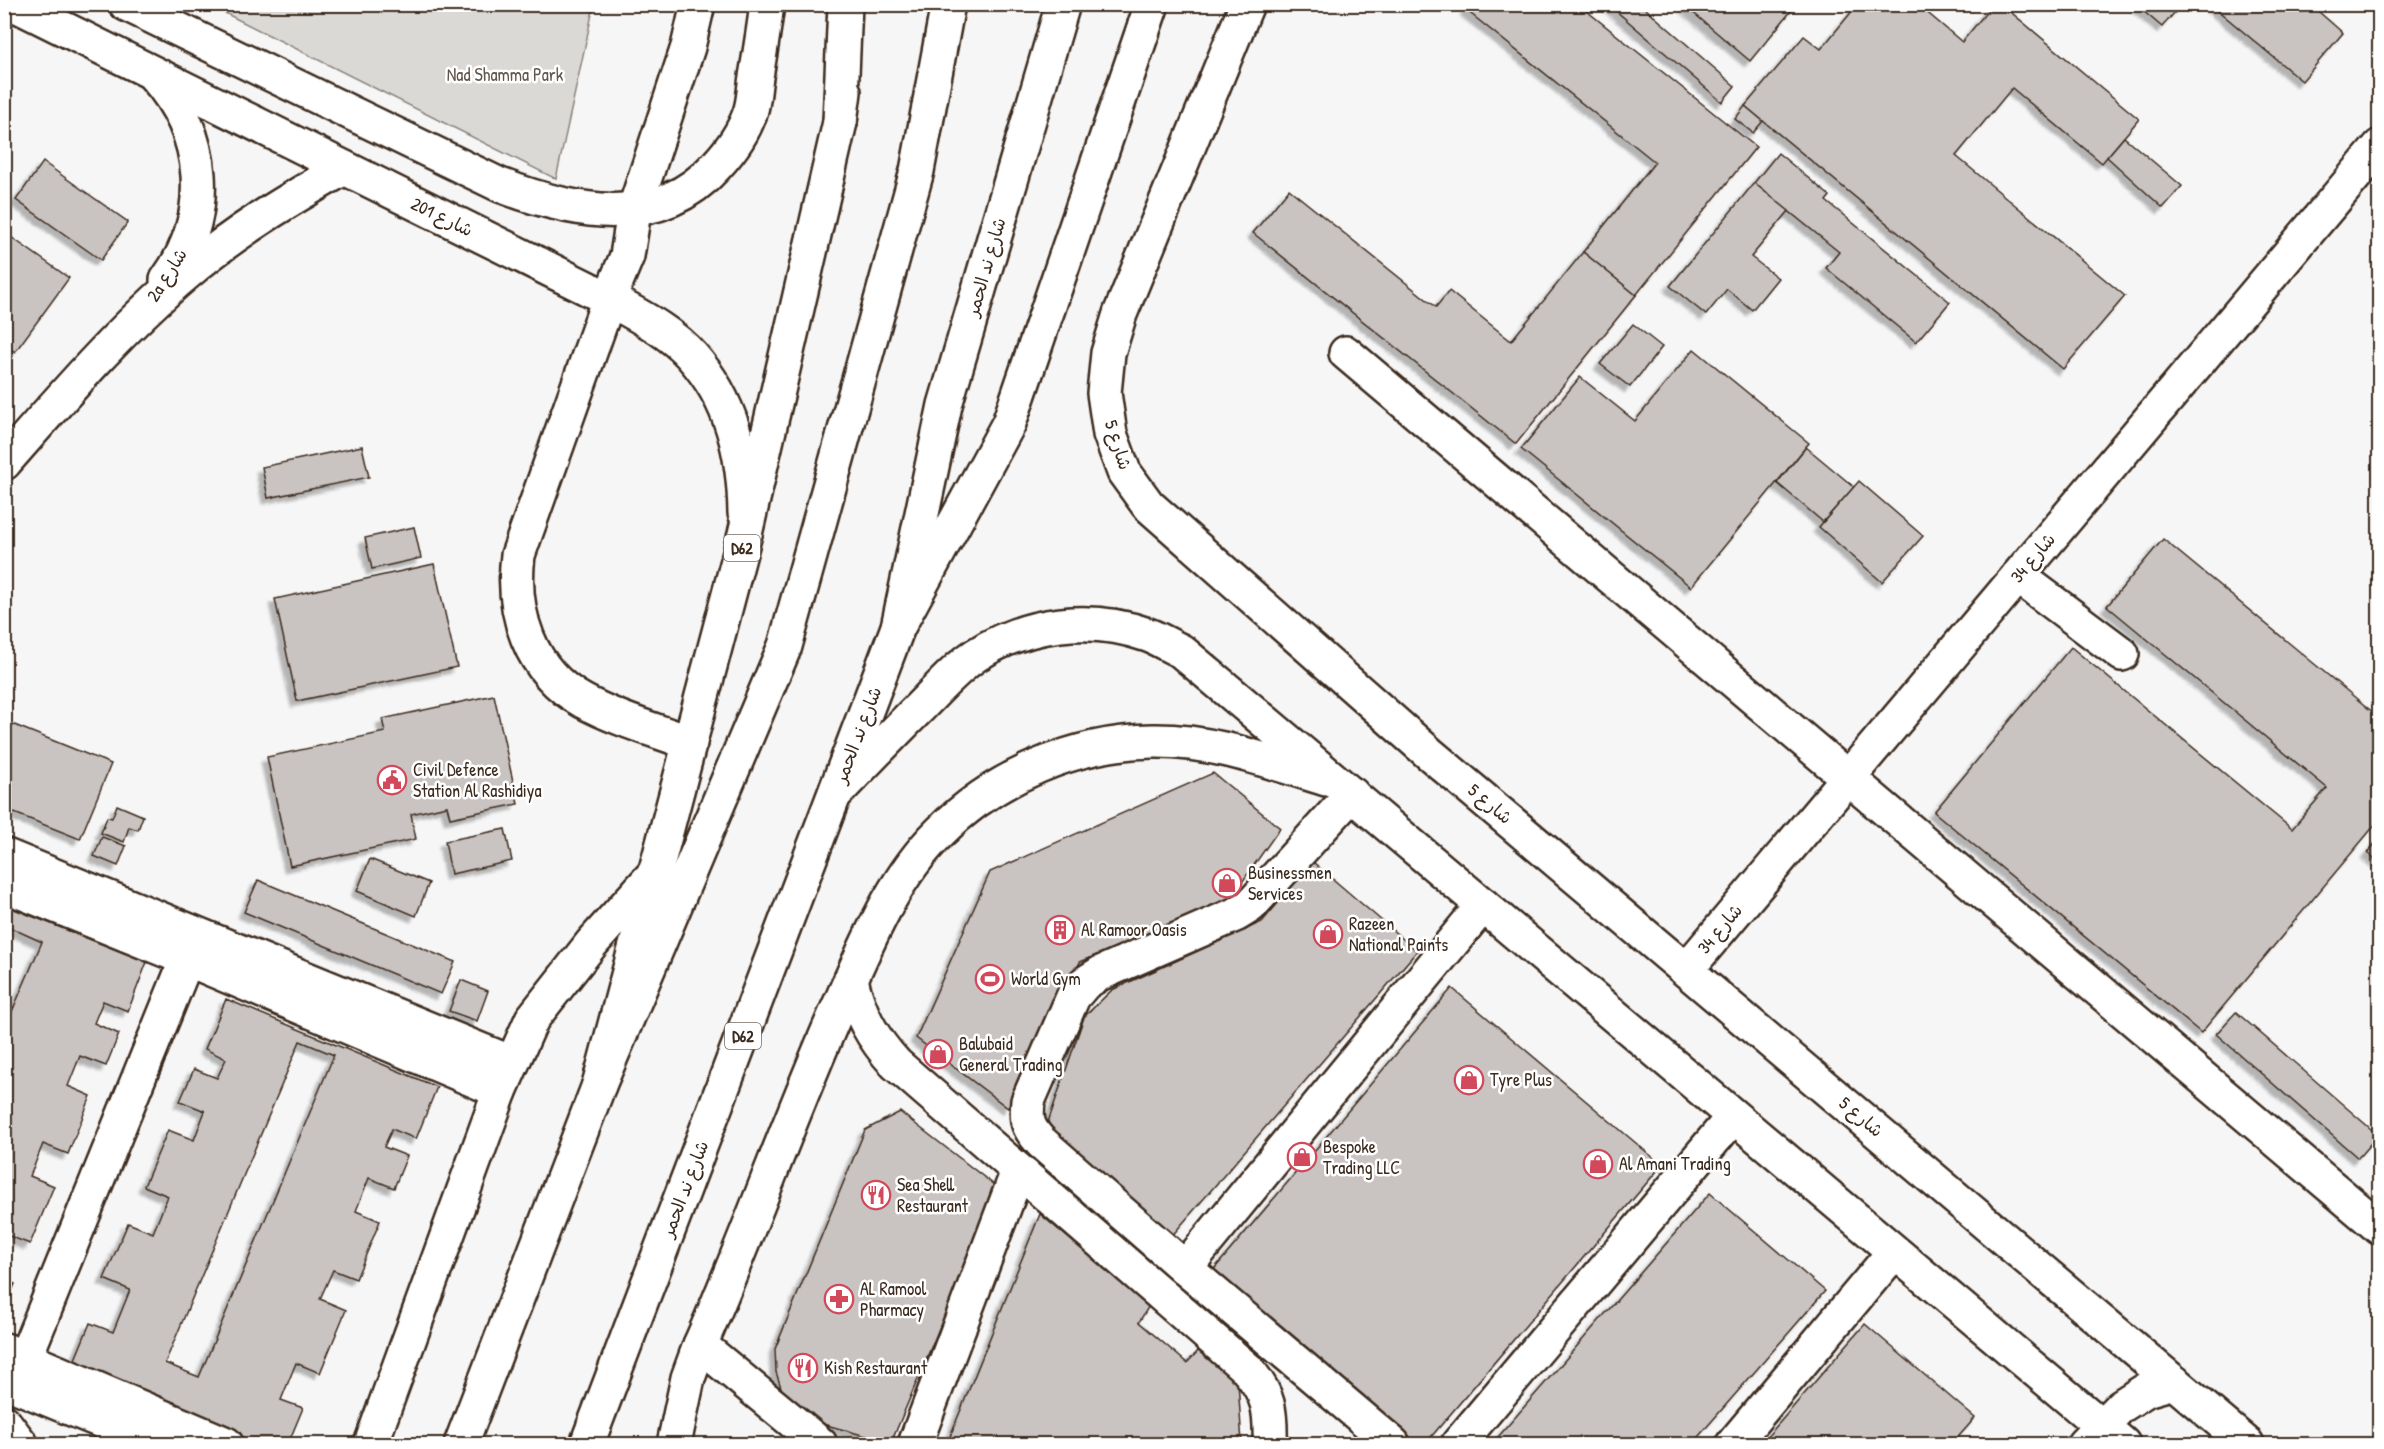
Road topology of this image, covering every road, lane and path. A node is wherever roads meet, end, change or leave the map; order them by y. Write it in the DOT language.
graph roads {
  1 [pos="14,4"];
  2 [pos="126,4"];
  3 [pos="698,4"];
  4 [pos="767,4"];
  5 [pos="844,4"];
  6 [pos="857,4"];
  7 [pos="948,4"];
  8 [pos="1063,4"];
  9 [pos="1152,4"];
  10 [pos="1247,4"];
  11 [pos="149,70"];
  12 [pos="840,122"];
  13 [pos="2379,146"];
  14 [pos="344,168"];
  15 [pos="634,211"];
  16 [pos="609,299"];
  17 [pos="143,313"];
  18 [pos="1346,353"];
  19 [pos="4,463"];
  20 [pos="745,534"];
  21 [pos="2018,576"];
  22 [pos="898,627"];
  23 [pos="2122,654"];
  24 [pos="690,743"];
  25 [pos="1847,777"];
  26 [pos="1345,788"];
  27 [pos="836,794"];
  28 [pos="4,855"];
  29 [pos="655,873"];
  30 [pos="4,885"];
  31 [pos="1483,905"];
  32 [pos="187,959"];
  33 [pos="1687,969"];
  34 [pos="850,980"];
  35 [pos="506,1077"];
  36 [pos="599,1085"];
  37 [pos="1733,1117"];
  38 [pos="1018,1171"];
  39 [pos="2379,1228"];
  40 [pos="1894,1252"];
  41 [pos="1185,1268"];
  42 [pos="700,1345"];
  43 [pos="11,1363"];
  44 [pos="2174,1382"];
  45 [pos="4,1422"];
  46 [pos="2102,1438"];
  47 [pos="21,1444"];
  48 [pos="157,1444"];
  49 [pos="226,1444"];
  50 [pos="371,1444"];
  51 [pos="461,1444"];
  52 [pos="587,1444"];
  53 [pos="674,1444"];
  54 [pos="820,1444"];
  55 [pos="915,1444"];
  56 [pos="1270,1444"];
  57 [pos="1393,1444"];
  58 [pos="1458,1444"];
  59 [pos="1733,1444"];
  60 [pos="2247,1444"];
  1 -- 11 [label="main road, شارع 201"];
  2 -- 15 [label="main road"];
  3 -- 15 [label="main road"];
  4 -- 15 [label="main road"];
  5 -- 12 [label="main road"];
  6 -- 12 [label="main road, D62"];
  7 -- 36 [label="main road"];
  8 -- 22 [label="main road, شارع ند الحمر / D62"];
  9 -- 22 [label="main road"];
  10 -- 33 [label="main road, شارع 5"];
  11 -- 14 [label="main road, شارع 201"];
  11 -- 17 [label="main road, 2a شارع"];
  12 -- 20 [label="main road, D62"];
  13 -- 21 [label="main road, شارع 34"];
  14 -- 16 [label="main road, شارع 201"];
  14 -- 17 [label="main road, 2a شارع"];
  15 -- 16 [label="main road"];
  16 -- 20 [label="main road, شارع 201"];
  16 -- 24 [label="main road"];
  17 -- 19 [label="main road, 2a شارع"];
  18 -- 25 [label="main road"];
  20 -- 24 [label="main road, D62"];
  21 -- 23 [label="main road"];
  21 -- 25 [label="main road, شارع 34"];
  22 -- 27 [label="main road, شارع ند الحمر / D62"];
  24 -- 29 [label="main road, D62"];
  25 -- 33 [label="main road, شارع 34"];
  25 -- 39 [label="main road"];
  26 -- 27 [label="main road"];
  26 -- 31 [label="main road"];
  26 -- 34 [label="main road"];
  26 -- 41 [label="main road"];
  27 -- 52 [label="main road, شارع ند الحمر / D62"];
  28 -- 35 [label="main road"];
  29 -- 35 [label="main road"];
  29 -- 36 [label="main road, D62"];
  30 -- 32 [label="main road"];
  31 -- 37 [label="main road"];
  31 -- 41 [label="main road"];
  32 -- 35 [label="main road"];
  32 -- 43 [label="main road"];
  33 -- 44 [label="main road, شارع 5"];
  34 -- 38 [label="main road"];
  34 -- 42 [label="main road"];
  35 -- 50 [label="main road"];
  36 -- 51 [label="main road, D62"];
  37 -- 40 [label="main road"];
  37 -- 58 [label="main road"];
  38 -- 55 [label="main road"];
  38 -- 56 [label="main road"];
  40 -- 46 [label="main road"];
  40 -- 59 [label="main road"];
  41 -- 57 [label="main road"];
  42 -- 53 [label="main road"];
  42 -- 54 [label="main road"];
  43 -- 48 [label="main road"];
  43 -- 49 [label="main road"];
  44 -- 46 [label="main road"];
  44 -- 60 [label="main road, شارع 5"];
  45 -- 47 [label="main road"];
}
